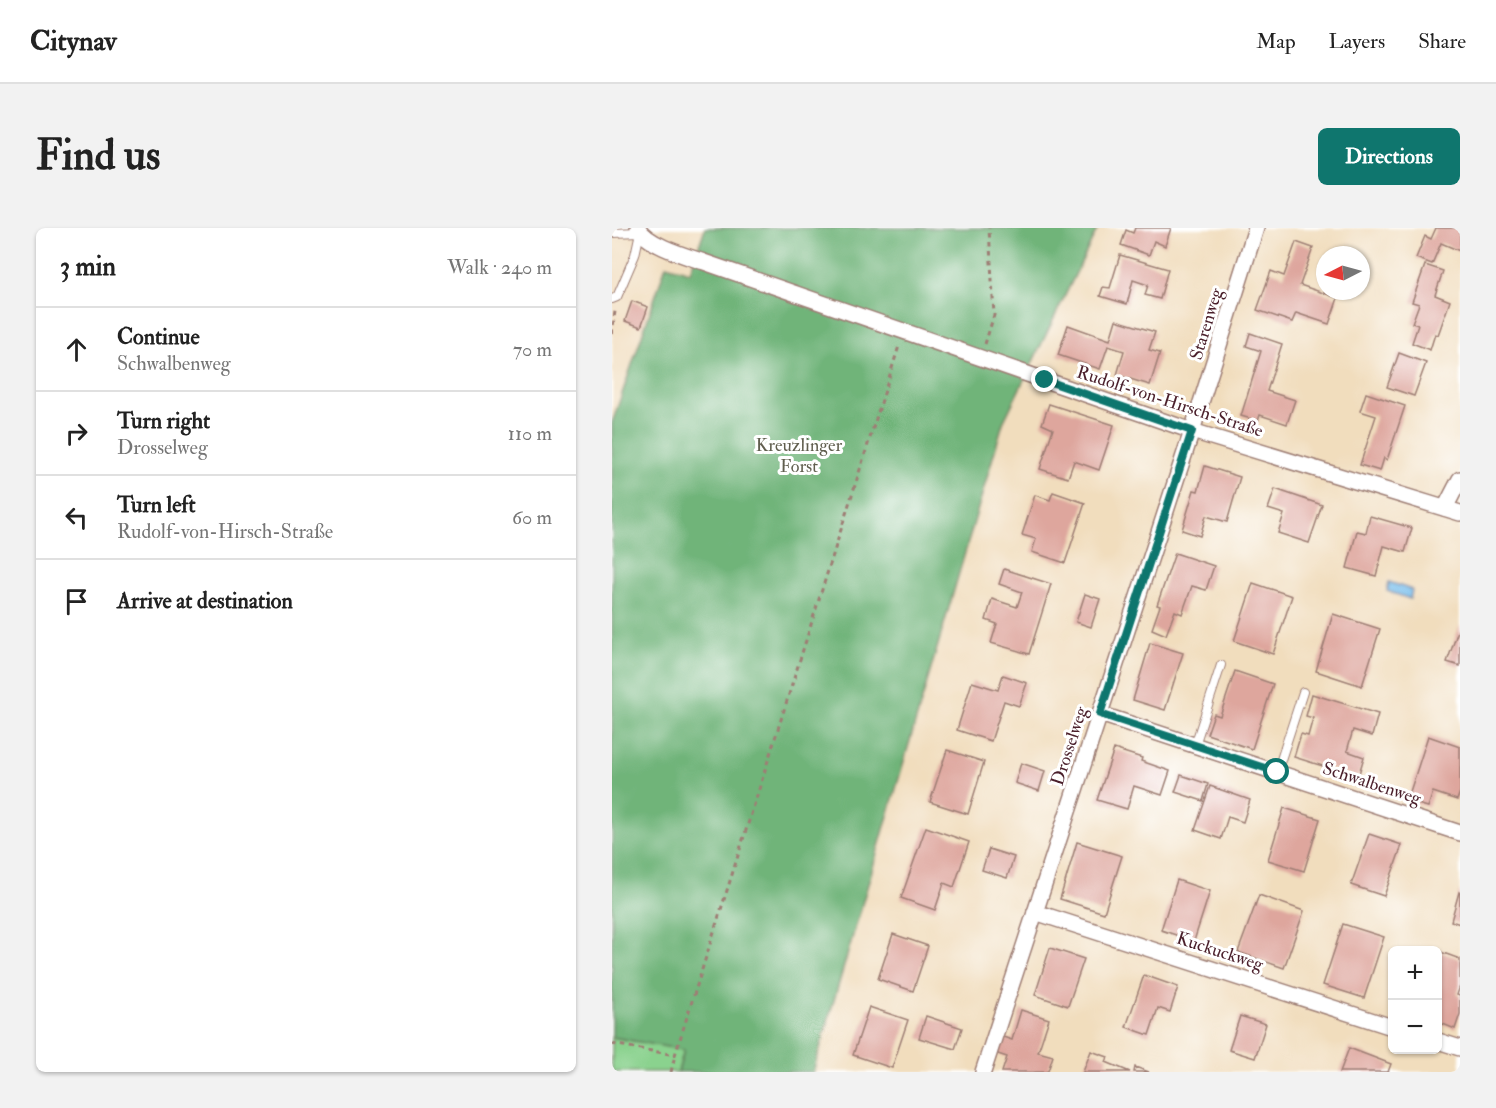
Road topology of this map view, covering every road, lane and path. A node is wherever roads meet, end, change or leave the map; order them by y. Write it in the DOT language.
graph roads {
  1 [pos="989,228"];
  2 [pos="1256,228"];
  3 [pos="639,230"];
  4 [pos="612,233"];
  5 [pos="615,298"];
  6 [pos="904,330"];
  7 [pos="612,334"];
  8 [pos="981,357"];
  9 [pos="1192,431"];
  10 [pos="1460,479"];
  11 [pos="1453,511"];
  12 [pos="1221,665"];
  13 [pos="1303,692"];
  14 [pos="1100,714"];
  15 [pos="1195,745"];
  16 [pos="1277,772"];
  17 [pos="1460,833"];
  18 [pos="1035,912"];
  19 [pos="1388,1026"];
  20 [pos="1442,1043"];
  21 [pos="612,1044"];
  22 [pos="1460,1048"];
  23 [pos="675,1055"];
  24 [pos="671,1072"];
  25 [pos="983,1072"];
  1 -- 8 [label="path"];
  2 -- 9 [label="street, Starenweg"];
  3 -- 4 [label="lane"];
  3 -- 5 [label="lane"];
  3 -- 6 [label="street, Rudolf-von-Hirsch-Straße"];
  5 -- 7 [label="path"];
  6 -- 8 [label="street, Rudolf-von-Hirsch-Straße"];
  6 -- 23 [label="path"];
  8 -- 9 [label="street, Rudolf-von-Hirsch-Straße"];
  9 -- 11 [label="street, Rudolf-von-Hirsch-Straße"];
  9 -- 14 [label="street, Drosselweg"];
  10 -- 11 [label="street"];
  12 -- 15 [label="lane"];
  13 -- 16 [label="lane"];
  14 -- 15 [label="street, Schwalbenweg"];
  14 -- 18 [label="street, Drosselweg"];
  15 -- 16 [label="street, Schwalbenweg"];
  16 -- 17 [label="street, Schwalbenweg"];
  18 -- 19 [label="street, Kuckuckweg"];
  18 -- 25 [label="street, Drosselweg"];
  20 -- 22 [label="street"];
  21 -- 23 [label="path"];
  23 -- 24 [label="path"];
}
